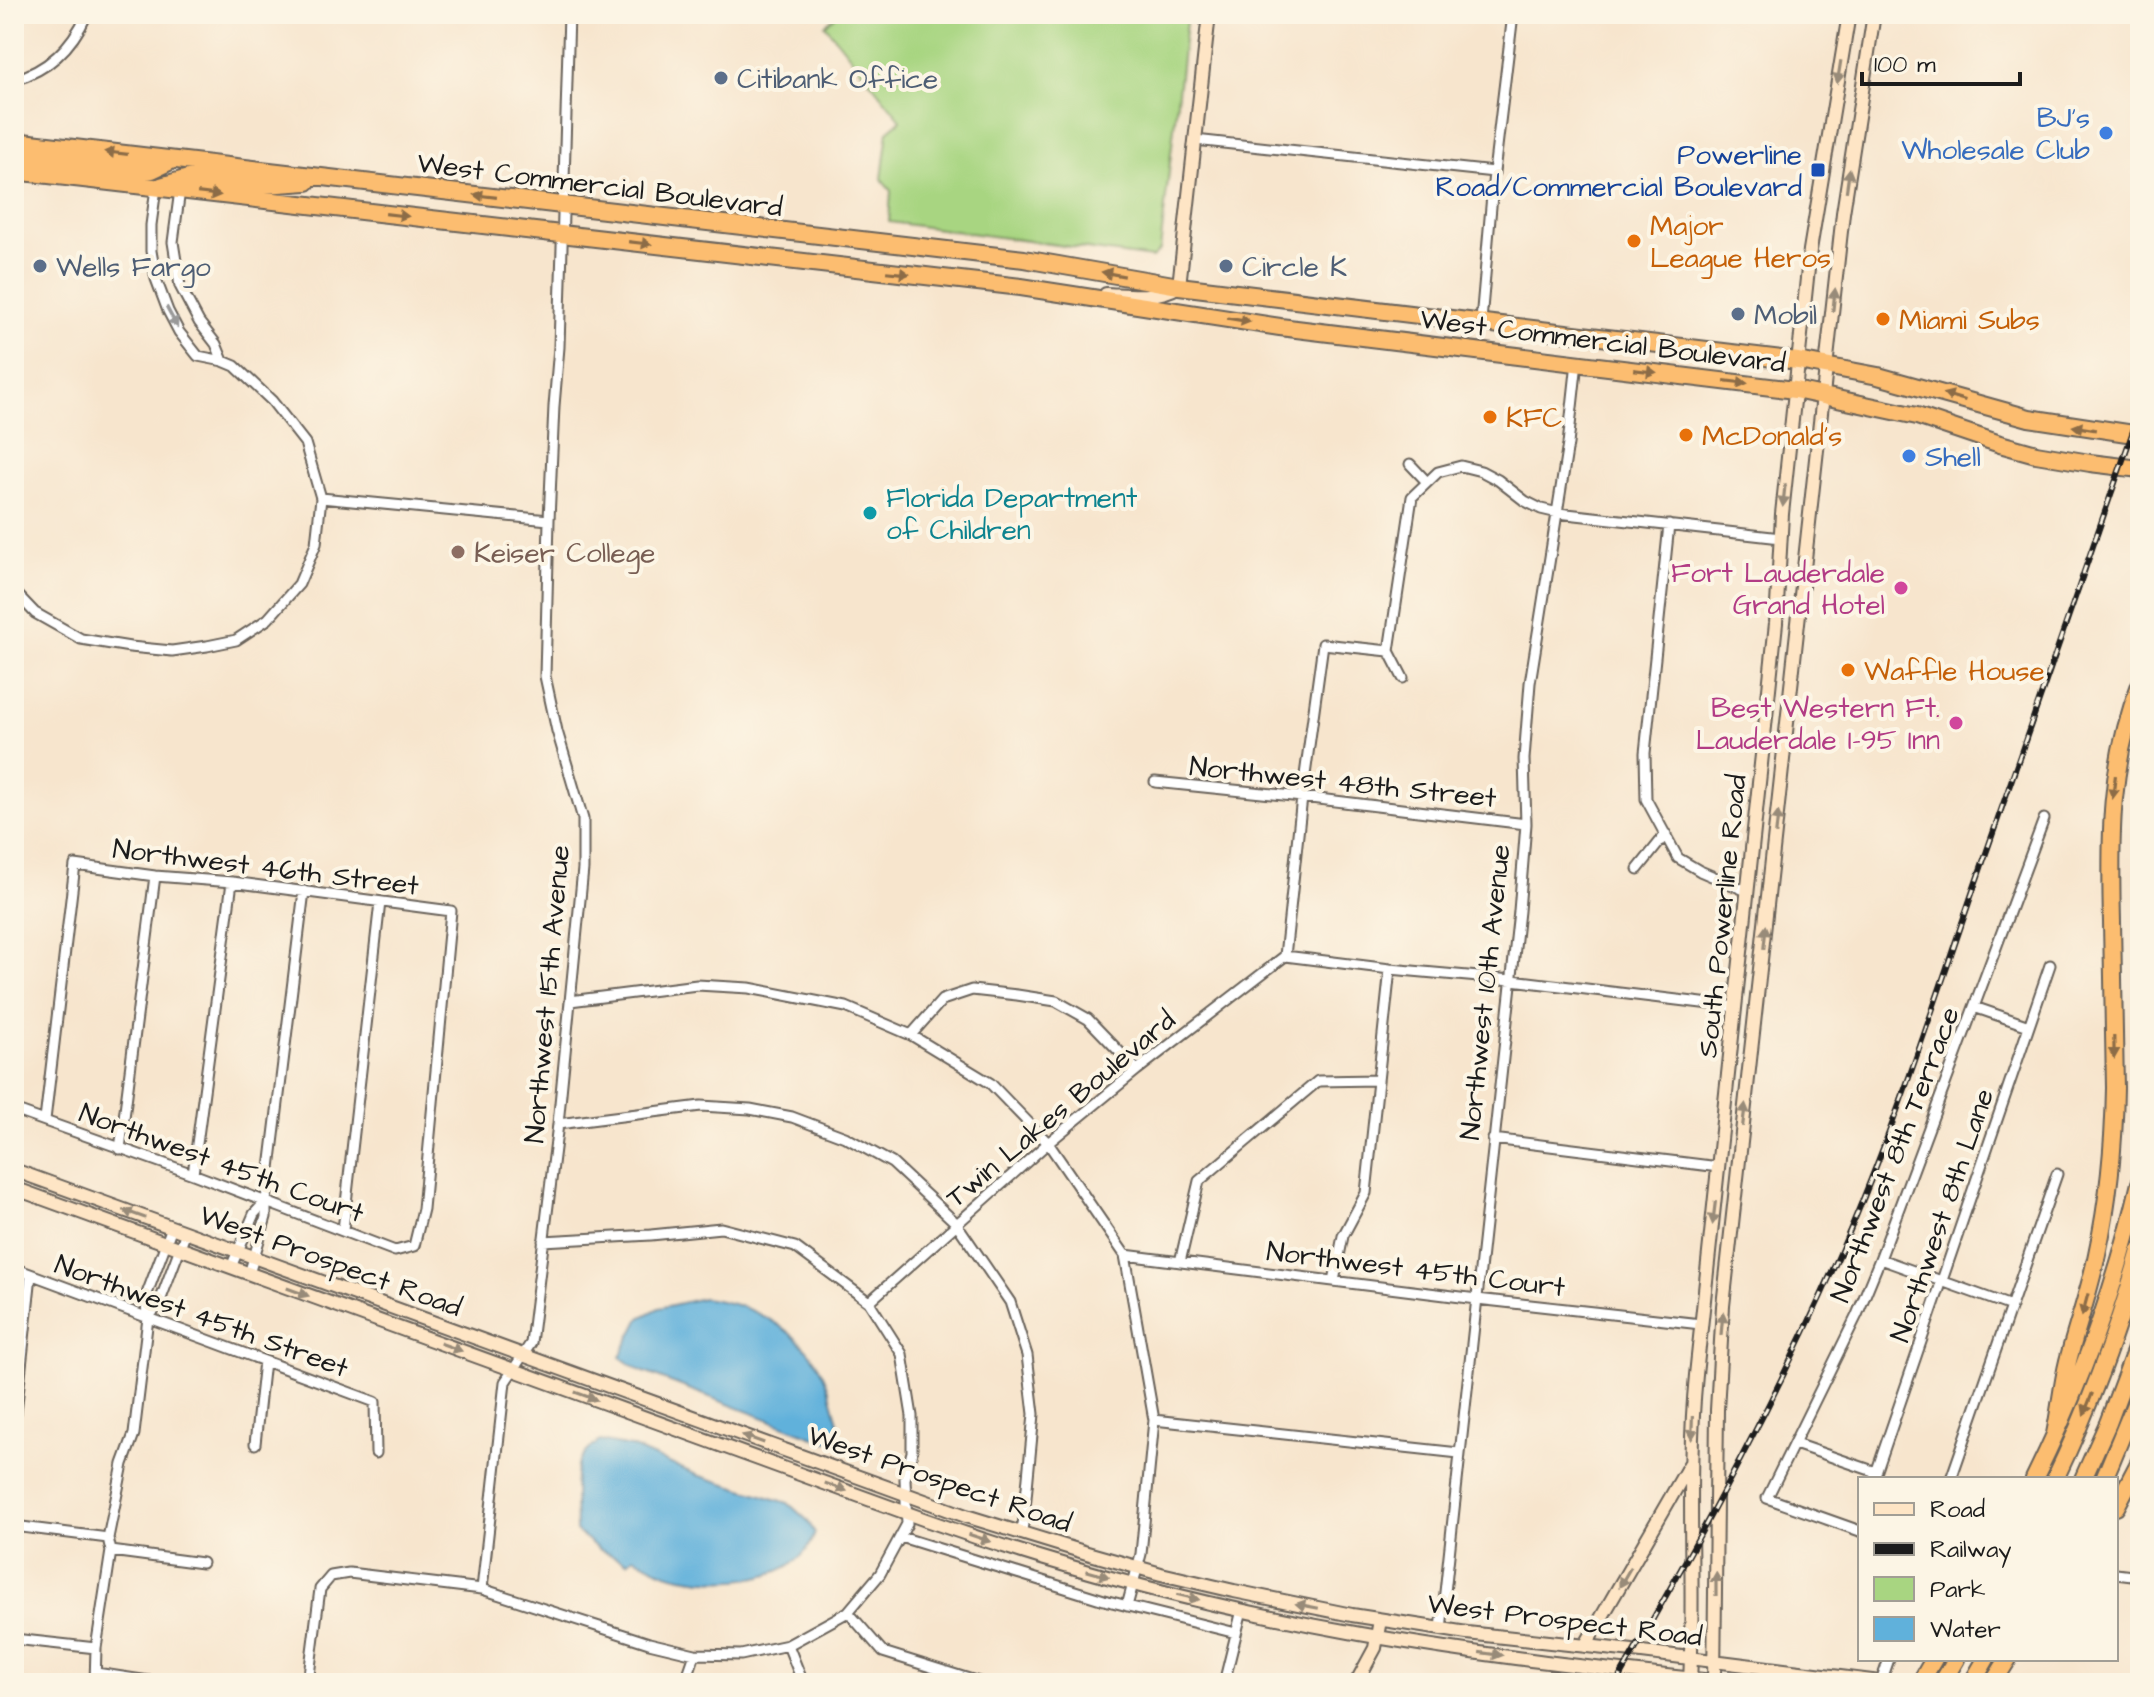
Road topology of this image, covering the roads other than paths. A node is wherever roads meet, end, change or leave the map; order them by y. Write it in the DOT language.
graph roads {
  1 [pos="87,14"];
  2 [pos="569,14"];
  3 [pos="1209,14"];
  4 [pos="1501,14"];
  5 [pos="1849,14"];
  6 [pos="1874,14"];
  7 [pos="1513,15"];
  8 [pos="14,80"];
  9 [pos="1195,140"];
  10 [pos="15,146"];
  11 [pos="14,171"];
  12 [pos="1494,172"];
  13 [pos="333,179"];
  14 [pos="156,188"];
  15 [pos="180,190"];
  16 [pos="563,205"];
  17 [pos="562,234"];
  18 [pos="1179,286"];
  19 [pos="1054,292"];
  20 [pos="1382,310"];
  21 [pos="1209,316"];
  22 [pos="1481,321"];
  23 [pos="223,361"];
  24 [pos="1798,361"];
  25 [pos="1577,362"];
  26 [pos="1826,365"];
  27 [pos="1795,390"];
  28 [pos="1823,395"];
  29 [pos="2140,435"];
  30 [pos="1410,464"];
  31 [pos="2139,469"];
  32 [pos="1427,482"];
  33 [pos="321,498"];
  34 [pos="1558,513"];
  35 [pos="549,520"];
  36 [pos="1669,525"];
  37 [pos="1781,538"];
  38 [pos="14,591"];
  39 [pos="1389,651"];
  40 [pos="1403,678"];
  41 [pos="2140,685"];
  42 [pos="1155,782"];
  43 [pos="1302,797"];
  44 [pos="2044,819"];
  45 [pos="1526,824"];
  46 [pos="1666,834"];
  47 [pos="1638,869"];
  48 [pos="155,876"];
  49 [pos="232,882"];
  50 [pos="304,891"];
  51 [pos="1747,891"];
  52 [pos="1769,901"];
  53 [pos="380,902"];
  54 [pos="1285,956"];
  55 [pos="2050,965"];
  56 [pos="1390,969"];
  57 [pos="1512,980"];
  58 [pos="570,1001"];
  59 [pos="1735,1007"];
  60 [pos="1974,1007"];
  61 [pos="2029,1026"];
  62 [pos="911,1035"];
  63 [pos="1137,1070"];
  64 [pos="1377,1080"];
  65 [pos="14,1110"];
  66 [pos="45,1120"];
  67 [pos="558,1124"];
  68 [pos="1722,1136"];
  69 [pos="1493,1139"];
  70 [pos="1048,1143"];
  71 [pos="120,1149"];
  72 [pos="1719,1167"];
  73 [pos="14,1170"];
  74 [pos="1738,1170"];
  75 [pos="193,1174"];
  76 [pos="2057,1174"];
  77 [pos="2140,1183"];
  78 [pos="14,1188"];
  79 [pos="1735,1193"];
  80 [pos="266,1201"];
  81 [pos="956,1223"];
  82 [pos="172,1227"];
  83 [pos="343,1230"];
  84 [pos="186,1232"];
  85 [pos="543,1241"];
  86 [pos="166,1244"];
  87 [pos="414,1246"];
  88 [pos="179,1249"];
  89 [pos="238,1251"];
  90 [pos="2140,1251"];
  91 [pos="1125,1255"];
  92 [pos="254,1257"];
  93 [pos="1880,1259"];
  94 [pos="1180,1262"];
  95 [pos="231,1267"];
  96 [pos="14,1268"];
  97 [pos="249,1274"];
  98 [pos="31,1275"];
  99 [pos="1941,1280"];
  100 [pos="1334,1281"];
  101 [pos="1477,1299"];
  102 [pos="869,1302"];
  103 [pos="2011,1306"];
  104 [pos="148,1318"];
  105 [pos="1701,1324"];
  106 [pos="2140,1338"];
  107 [pos="523,1355"];
  108 [pos="264,1361"];
  109 [pos="513,1370"];
  110 [pos="2140,1392"];
  111 [pos="16,1413"];
  112 [pos="1154,1420"];
  113 [pos="2055,1434"];
  114 [pos="255,1444"];
  115 [pos="1795,1444"];
  116 [pos="376,1453"];
  117 [pos="1459,1453"];
  118 [pos="1691,1461"];
  119 [pos="2140,1461"];
  120 [pos="1875,1476"];
  121 [pos="1952,1477"];
  122 [pos="2035,1477"];
  123 [pos="2056,1477"];
  124 [pos="2084,1477"];
  125 [pos="2105,1477"];
  126 [pos="905,1494"];
  127 [pos="2118,1503"];
  128 [pos="906,1513"];
  129 [pos="14,1526"];
  130 [pos="1858,1529"];
  131 [pos="1021,1534"];
  132 [pos="901,1537"];
  133 [pos="108,1538"];
  134 [pos="111,1551"];
  135 [pos="202,1563"];
  136 [pos="1138,1568"];
  137 [pos="2118,1574"];
  138 [pos="2140,1577"];
  139 [pos="1134,1584"];
  140 [pos="482,1589"];
  141 [pos="1127,1606"];
  142 [pos="1242,1610"];
  143 [pos="848,1612"];
  144 [pos="1380,1620"];
  145 [pos="1441,1629"];
  146 [pos="1236,1633"];
  147 [pos="1378,1637"];
  148 [pos="14,1639"];
  149 [pos="788,1645"];
  150 [pos="1585,1646"];
  151 [pos="96,1648"];
  152 [pos="695,1654"];
  153 [pos="1691,1658"];
  154 [pos="1888,1661"];
  155 [pos="1933,1661"];
  156 [pos="1955,1661"];
  157 [pos="1984,1661"];
  158 [pos="2007,1661"];
  159 [pos="1715,1662"];
  160 [pos="96,1678"];
  161 [pos="1690,1681"];
  162 [pos="1714,1682"];
  163 [pos="1881,1682"];
  164 [pos="162,1683"];
  165 [pos="308,1683"];
  166 [pos="685,1683"];
  167 [pos="803,1683"];
  168 [pos="982,1683"];
  169 [pos="1224,1683"];
  170 [pos="1356,1683"];
  171 [pos="1733,1683"];
  172 [pos="1888,1683"];
  173 [pos="1920,1683"];
  174 [pos="1942,1683"];
  175 [pos="1972,1683"];
  176 [pos="1993,1683"];
  1 -- 8 [label="street"];
  2 -- 16 [label="street, Northwest 15th Avenue"];
  3 -- 9 [label="main road"];
  4 -- 7 [label="street"];
  5 -- 24 [label="main road, South Powerline Road, one-way"];
  26 -- 6 [label="main road, South Powerline Road, one-way"];
  7 -- 12 [label="street"];
  9 -- 12 [label="street"];
  9 -- 18 [label="main road"];
  10 -- 13 [label="highway, West Commercial Boulevard"];
  11 -- 14 [label="highway, West Commercial Boulevard"];
  12 -- 22 [label="street"];
  13 -- 14 [label="highway"];
  16 -- 13 [label="highway, West Commercial Boulevard, one-way"];
  14 -- 15 [label="highway, West Commercial Boulevard"];
  14 -- 23 [label="street, one-way"];
  15 -- 17 [label="highway, West Commercial Boulevard, one-way"];
  15 -- 23 [label="street"];
  16 -- 17 [label="street, Northwest 15th Avenue"];
  18 -- 16 [label="highway, West Commercial Boulevard, one-way"];
  17 -- 19 [label="highway, West Commercial Boulevard, one-way"];
  17 -- 35 [label="street, Northwest 15th Avenue"];
  18 -- 19 [label="main road, West Commercial Boulevard"];
  18 -- 20 [label="highway, West Commercial Boulevard"];
  19 -- 21 [label="highway, West Commercial Boulevard"];
  20 -- 21 [label="highway"];
  20 -- 22 [label="highway, West Commercial Boulevard"];
  21 -- 25 [label="highway, West Commercial Boulevard, one-way"];
  22 -- 24 [label="highway, West Commercial Boulevard"];
  23 -- 33 [label="street"];
  24 -- 26 [label="highway, West Commercial Boulevard"];
  24 -- 27 [label="main road, South Powerline Road"];
  25 -- 27 [label="highway, West Commercial Boulevard, one-way"];
  25 -- 34 [label="street, Northwest 10th Avenue"];
  26 -- 28 [label="main road, South Powerline Road"];
  29 -- 26 [label="highway, West Commercial Boulevard, one-way"];
  27 -- 28 [label="highway, West Commercial Boulevard"];
  27 -- 37 [label="main road, South Powerline Road, one-way"];
  28 -- 31 [label="highway, West Commercial Boulevard"];
  52 -- 28 [label="main road, South Powerline Road, one-way"];
  30 -- 32 [label="street"];
  32 -- 34 [label="street"];
  32 -- 39 [label="street"];
  33 -- 35 [label="street"];
  33 -- 38 [label="street"];
  34 -- 36 [label="street"];
  34 -- 45 [label="street, Northwest 10th Avenue"];
  35 -- 58 [label="street, Northwest 15th Avenue"];
  36 -- 37 [label="street"];
  36 -- 46 [label="street"];
  37 -- 51 [label="main road, South Powerline Road"];
  39 -- 40 [label="street"];
  39 -- 43 [label="street"];
  41 -- 113 [label="highway, one-way"];
  42 -- 43 [label="street, Northwest 48th Street"];
  43 -- 45 [label="street, Northwest 48th Street"];
  43 -- 54 [label="street"];
  44 -- 60 [label="street, Northwest 8th Terrace"];
  45 -- 57 [label="street, Northwest 10th Avenue"];
  46 -- 47 [label="street"];
  46 -- 51 [label="street"];
  48 -- 49 [label="street, Northwest 46th Street"];
  48 -- 66 [label="street, Northwest 46th Street"];
  48 -- 71 [label="street"];
  49 -- 50 [label="street, Northwest 46th Street"];
  49 -- 75 [label="street"];
  50 -- 53 [label="street, Northwest 46th Street"];
  50 -- 80 [label="street"];
  51 -- 52 [label="main road"];
  51 -- 59 [label="main road, South Powerline Road"];
  74 -- 52 [label="main road, South Powerline Road, one-way"];
  53 -- 83 [label="street"];
  53 -- 87 [label="street, Northwest 46th Street"];
  54 -- 56 [label="street"];
  54 -- 63 [label="street, Twin Lakes Boulevard"];
  55 -- 61 [label="street, Northwest 8th Lane"];
  56 -- 57 [label="street"];
  56 -- 64 [label="street"];
  57 -- 59 [label="street"];
  57 -- 69 [label="street, Northwest 10th Avenue"];
  58 -- 62 [label="street"];
  58 -- 67 [label="street, Northwest 15th Avenue"];
  59 -- 68 [label="main road, South Powerline Road"];
  60 -- 61 [label="street"];
  60 -- 93 [label="street, Northwest 8th Terrace"];
  61 -- 99 [label="street, Northwest 8th Lane"];
  62 -- 63 [label="street"];
  62 -- 70 [label="street"];
  63 -- 70 [label="street, Twin Lakes Boulevard"];
  64 -- 94 [label="street"];
  64 -- 100 [label="street"];
  65 -- 66 [label="street, Northwest 45th Court"];
  66 -- 71 [label="street, Northwest 45th Court"];
  67 -- 81 [label="street"];
  67 -- 85 [label="street, Northwest 15th Avenue"];
  68 -- 72 [label="main road, South Powerline Road"];
  68 -- 74 [label="main road"];
  69 -- 72 [label="street"];
  69 -- 101 [label="street, Northwest 10th Avenue"];
  70 -- 81 [label="street, Twin Lakes Boulevard"];
  70 -- 91 [label="street"];
  71 -- 75 [label="street, Northwest 45th Court"];
  72 -- 79 [label="main road"];
  72 -- 105 [label="main road, South Powerline Road, one-way"];
  82 -- 73 [label="main road, West Prospect Road, one-way"];
  74 -- 79 [label="main road, South Powerline Road"];
  75 -- 80 [label="street, Northwest 45th Court"];
  76 -- 103 [label="street"];
  77 -- 113 [label="highway"];
  78 -- 86 [label="main road, West Prospect Road"];
  159 -- 79 [label="main road, South Powerline Road, one-way"];
  80 -- 83 [label="street, Northwest 45th Court"];
  80 -- 89 [label="street"];
  80 -- 92 [label="street"];
  81 -- 102 [label="street, Twin Lakes Boulevard"];
  81 -- 131 [label="street"];
  82 -- 84 [label="main road, West Prospect Road"];
  82 -- 86 [label="street"];
  83 -- 87 [label="street, Northwest 45th Court"];
  84 -- 88 [label="street"];
  84 -- 89 [label="main road, West Prospect Road"];
  85 -- 102 [label="street"];
  85 -- 107 [label="street, Northwest 15th Avenue"];
  86 -- 88 [label="main road, West Prospect Road"];
  86 -- 104 [label="street"];
  88 -- 95 [label="main road, West Prospect Road"];
  88 -- 104 [label="street"];
  89 -- 92 [label="main road, West Prospect Road"];
  89 -- 95 [label="street"];
  90 -- 123 [label="highway, one-way"];
  91 -- 94 [label="street, Northwest 45th Court"];
  91 -- 112 [label="street"];
  92 -- 97 [label="street"];
  92 -- 107 [label="main road, West Prospect Road"];
  93 -- 99 [label="street"];
  93 -- 115 [label="street, Northwest 8th Terrace"];
  94 -- 100 [label="street, Northwest 45th Court"];
  95 -- 97 [label="main road, West Prospect Road"];
  96 -- 98 [label="street, Northwest 45th Street"];
  97 -- 109 [label="main road, West Prospect Road, one-way"];
  98 -- 104 [label="street, Northwest 45th Street"];
  98 -- 111 [label="street"];
  99 -- 103 [label="street"];
  99 -- 120 [label="street, Northwest 8th Lane"];
  100 -- 101 [label="street, Northwest 45th Court"];
  101 -- 105 [label="street, Northwest 45th Court"];
  101 -- 117 [label="street, Northwest 10th Avenue"];
  102 -- 126 [label="street"];
  103 -- 121 [label="street"];
  104 -- 108 [label="street, Northwest 45th Street"];
  104 -- 133 [label="street"];
  105 -- 118 [label="main road, South Powerline Road, one-way"];
  106 -- 124 [label="highway"];
  107 -- 109 [label="street, Northwest 15th Avenue"];
  126 -- 107 [label="main road, West Prospect Road, one-way"];
  108 -- 114 [label="street"];
  108 -- 116 [label="street, Northwest 45th Street"];
  109 -- 128 [label="main road, West Prospect Road, one-way"];
  109 -- 140 [label="street, Northwest 15th Avenue"];
  110 -- 125 [label="highway"];
  112 -- 117 [label="street"];
  112 -- 136 [label="street"];
  113 -- 122 [label="highway"];
  115 -- 120 [label="street"];
  115 -- 130 [label="street, Northwest 8th Terrace"];
  117 -- 145 [label="street, Northwest 10th Avenue"];
  118 -- 150 [label="main road, one-way"];
  118 -- 153 [label="main road, South Powerline Road"];
  119 -- 127 [label="highway"];
  126 -- 128 [label="street"];
  126 -- 131 [label="main road, West Prospect Road"];
  128 -- 132 [label="street"];
  128 -- 139 [label="main road, West Prospect Road, one-way"];
  129 -- 133 [label="street"];
  131 -- 136 [label="main road, West Prospect Road"];
  132 -- 141 [label="street"];
  132 -- 143 [label="street"];
  133 -- 134 [label="street"];
  134 -- 135 [label="street"];
  134 -- 151 [label="street"];
  136 -- 139 [label="street"];
  144 -- 136 [label="main road, West Prospect Road, one-way"];
  137 -- 138 [label="street"];
  139 -- 141 [label="street"];
  139 -- 142 [label="main road, West Prospect Road, one-way"];
  140 -- 152 [label="street"];
  140 -- 165 [label="street"];
  141 -- 146 [label="street"];
  142 -- 146 [label="street"];
  142 -- 147 [label="main road, West Prospect Road"];
  143 -- 149 [label="street"];
  143 -- 168 [label="street"];
  144 -- 145 [label="main road, West Prospect Road"];
  144 -- 147 [label="main road"];
  145 -- 150 [label="main road, West Prospect Road"];
  146 -- 169 [label="street"];
  147 -- 161 [label="main road, West Prospect Road, one-way"];
  147 -- 170 [label="main road"];
  148 -- 151 [label="street"];
  149 -- 152 [label="street"];
  149 -- 167 [label="street"];
  150 -- 153 [label="main road, West Prospect Road"];
  151 -- 160 [label="street"];
  152 -- 166 [label="street"];
  153 -- 159 [label="main road, West Prospect Road"];
  153 -- 161 [label="main road, South Powerline Road"];
  154 -- 163 [label="street"];
  155 -- 173 [label="highway"];
  156 -- 174 [label="highway"];
  157 -- 175 [label="highway"];
  158 -- 176 [label="highway"];
  159 -- 162 [label="main road, South Powerline Road"];
  159 -- 163 [label="main road, West Prospect Road"];
  160 -- 164 [label="street"];
  161 -- 162 [label="main road, West Prospect Road"];
  162 -- 171 [label="main road, West Prospect Road"];
  163 -- 172 [label="main road, West Prospect Road"];
}
